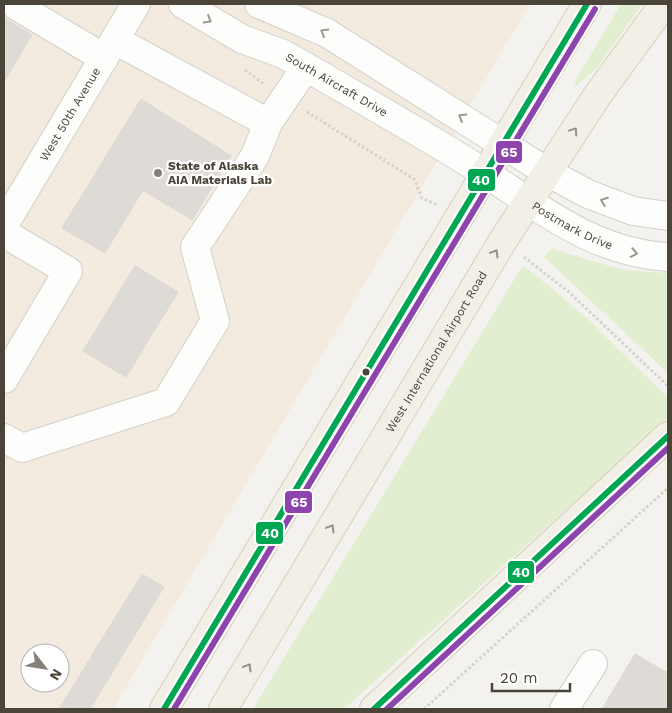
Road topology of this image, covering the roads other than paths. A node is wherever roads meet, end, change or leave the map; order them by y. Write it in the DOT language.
graph roads {
  1 [pos="19,4"];
  2 [pos="136,4"];
  3 [pos="182,4"];
  4 [pos="259,4"];
  5 [pos="587,4"];
  6 [pos="664,4"];
  7 [pos="109,49"];
  8 [pos="306,67"];
  9 [pos="268,124"];
  10 [pos="503,144"];
  11 [pos="547,172"];
  12 [pos="485,174"];
  13 [pos="527,202"];
  14 [pos="668,216"];
  15 [pos="4,225"];
  16 [pos="4,233"];
  17 [pos="668,257"];
  18 [pos="4,379"];
  19 [pos="668,436"];
  20 [pos="4,438"];
  21 [pos="593,664"];
  22 [pos="164,709"];
  23 [pos="223,709"];
  24 [pos="374,709"];
  25 [pos="564,709"];
  1 -- 7 [label="street"];
  2 -- 7 [label="street, West 50th Avenue"];
  3 -- 8 [label="street, South Aircraft Drive, one-way"];
  10 -- 4 [label="street, one-way"];
  5 -- 10 [label="main road"];
  11 -- 6 [label="main road, West International Airport Road, one-way"];
  7 -- 9 [label="street"];
  7 -- 15 [label="street, West 50th Avenue"];
  8 -- 9 [label="street"];
  8 -- 12 [label="street, South Aircraft Drive"];
  9 -- 20 [label="street"];
  10 -- 11 [label="street"];
  10 -- 12 [label="main road"];
  11 -- 13 [label="main road, West International Airport Road"];
  14 -- 11 [label="street, one-way"];
  12 -- 13 [label="street, Postmark Drive"];
  12 -- 22 [label="main road"];
  13 -- 17 [label="street, Postmark Drive, one-way"];
  23 -- 13 [label="main road, West International Airport Road, one-way"];
  16 -- 18 [label="street"];
  19 -- 24 [label="main road"];
  21 -- 25 [label="street"];
}
